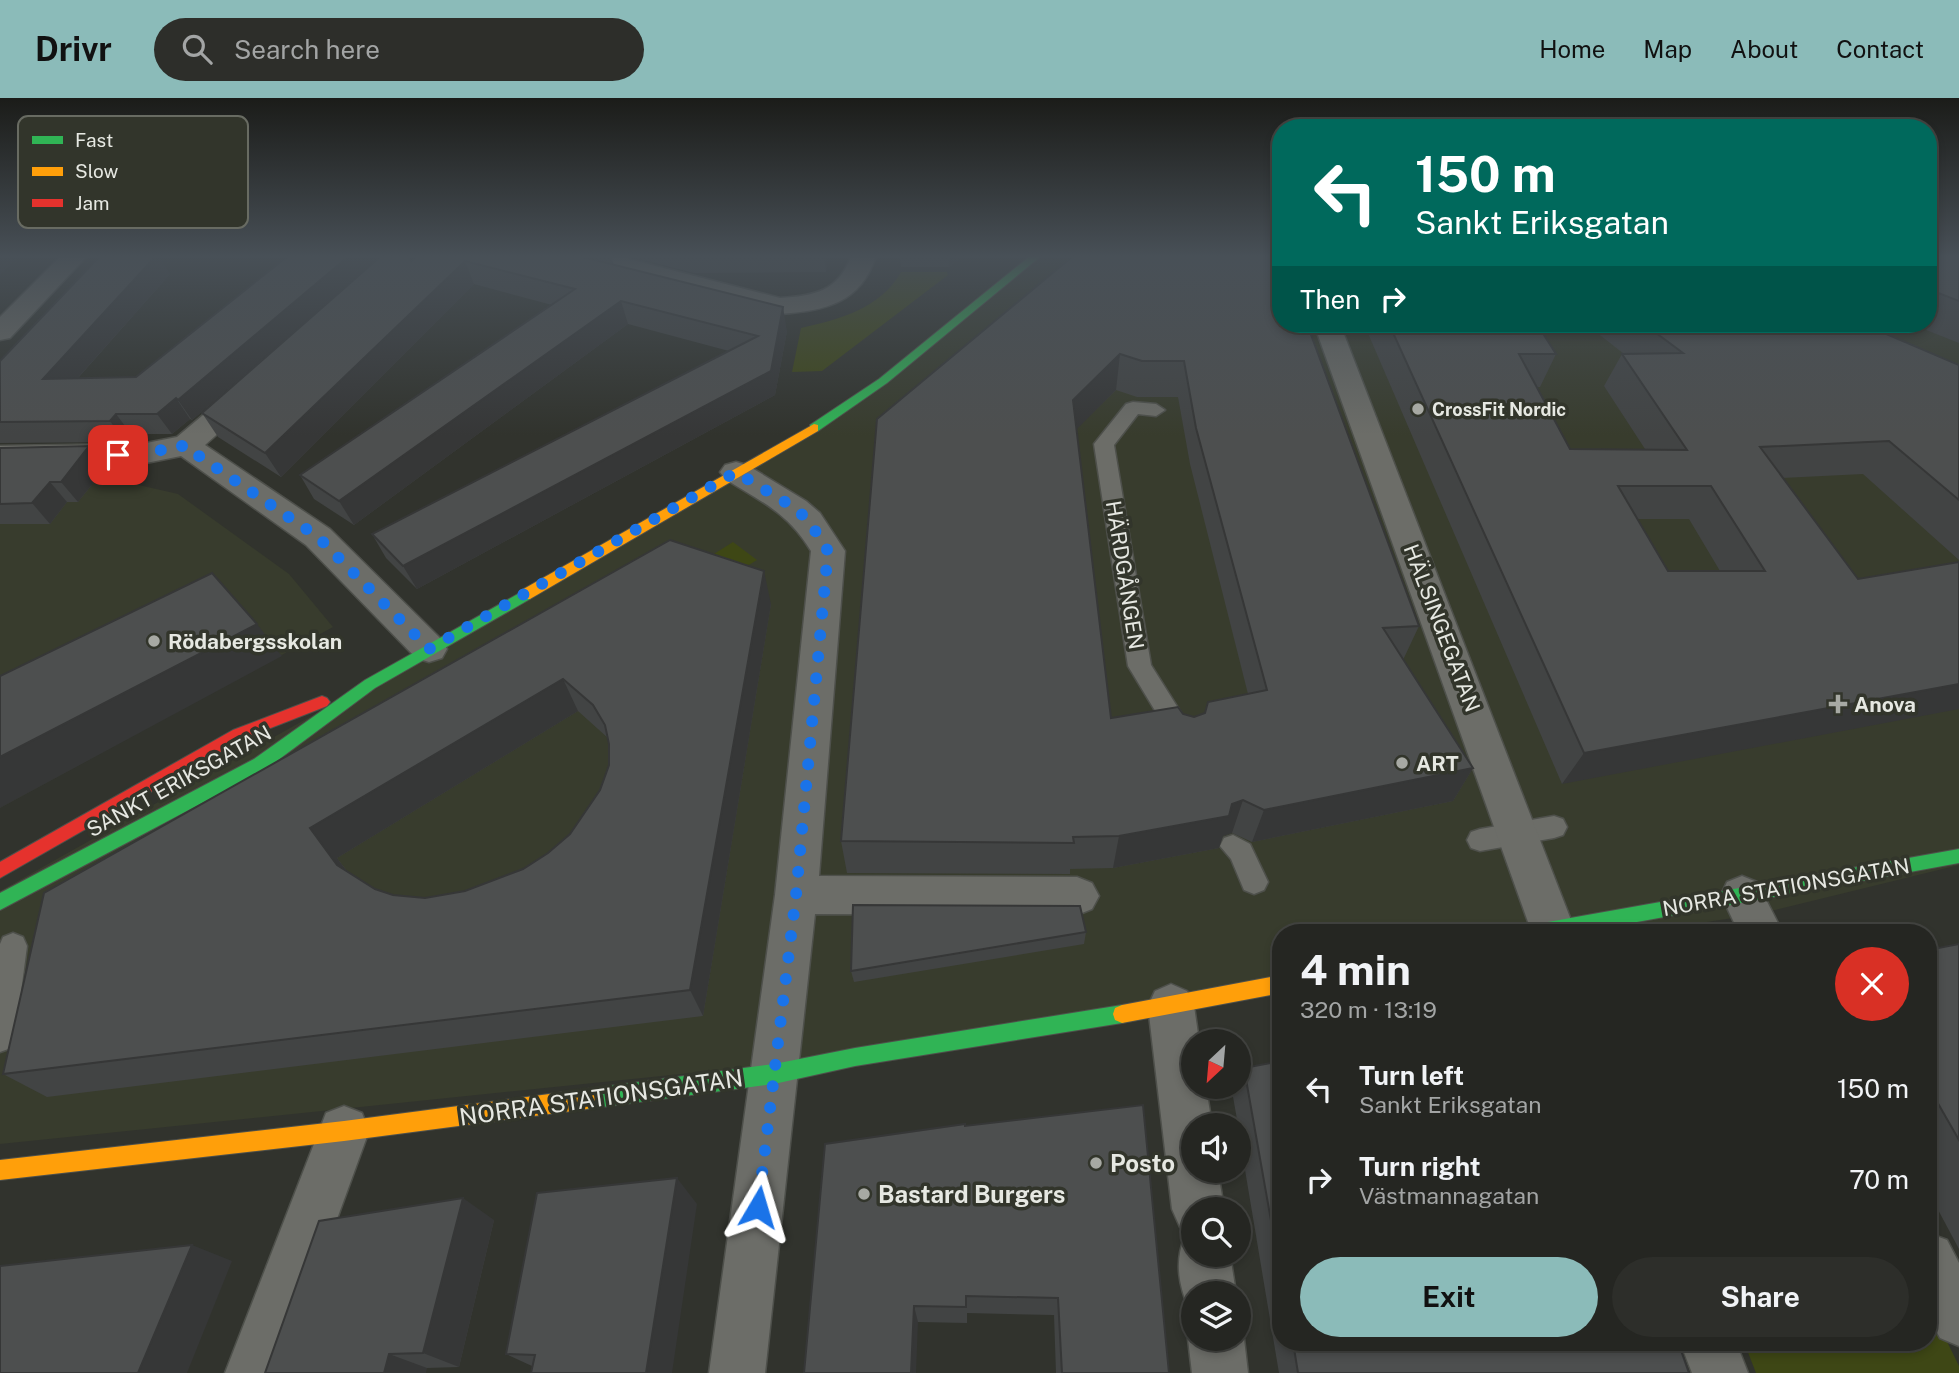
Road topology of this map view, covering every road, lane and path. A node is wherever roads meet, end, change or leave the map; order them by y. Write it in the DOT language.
graph roads {
  1 [pos="16,316"];
  2 [pos="963,316"];
  3 [pos="0,332"];
  4 [pos="1329,333"];
  5 [pos="266,375"];
  6 [pos="1157,419"];
  7 [pos="187,445"];
  8 [pos="0,456"];
  9 [pos="736,472"];
  10 [pos="429,649"];
  11 [pos="370,684"];
  12 [pos="1185,739"];
  13 [pos="1553,827"];
  14 [pos="1518,832"];
  15 [pos="1480,840"];
  16 [pos="1233,846"];
  17 [pos="1959,856"];
  18 [pos="0,871"];
  19 [pos="1254,882"];
  20 [pos="796,895"];
  21 [pos="1742,895"];
  22 [pos="1077,896"];
  23 [pos="0,902"];
  24 [pos="1544,924"];
  25 [pos="1584,924"];
  26 [pos="1756,924"];
  27 [pos="13,946"];
  28 [pos="1272,986"];
  29 [pos="1171,1006"];
  30 [pos="0,1038"];
  31 [pos="774,1074"];
  32 [pos="344,1131"];
  33 [pos="0,1170"];
  34 [pos="1196,1197"];
  35 [pos="1937,1276"];
  36 [pos="1959,1319"];
  37 [pos="1217,1351"];
  38 [pos="1711,1351"];
  39 [pos="253,1373"];
  40 [pos="737,1373"];
  41 [pos="1220,1373"];
  42 [pos="1720,1373"];
  1 -- 3 [label="street"];
  2 -- 9 [label="main road, SANKT ERIKSGATAN"];
  4 -- 14 [label="street, HÄLSINGEGATAN"];
  5 -- 7 [label="street"];
  6 -- 12 [label="lane, HÄRDGÅNGEN"];
  7 -- 8 [label="street"];
  7 -- 10 [label="street"];
  9 -- 10 [label="main road, SANKT ERIKSGATAN"];
  9 -- 20 [label="street"];
  10 -- 11 [label="main road, SANKT ERIKSGATAN"];
  11 -- 18 [label="main road, SANKT ERIKSGATAN"];
  11 -- 23 [label="main road, SANKT ERIKSGATAN"];
  13 -- 14 [label="lane"];
  14 -- 15 [label="lane"];
  14 -- 24 [label="street, HÄLSINGEGATAN"];
  16 -- 19 [label="lane"];
  17 -- 21 [label="main road, NORRA STATIONSGATAN"];
  20 -- 22 [label="street"];
  20 -- 31 [label="street"];
  21 -- 25 [label="main road, NORRA STATIONSGATAN"];
  21 -- 26 [label="street"];
  27 -- 30 [label="lane"];
  28 -- 29 [label="main road, NORRA STATIONSGATAN"];
  29 -- 31 [label="main road, NORRA STATIONSGATAN"];
  29 -- 34 [label="street"];
  31 -- 32 [label="main road, NORRA STATIONSGATAN"];
  31 -- 40 [label="street"];
  32 -- 33 [label="main road, NORRA STATIONSGATAN"];
  32 -- 39 [label="street"];
  35 -- 36 [label="street"];
  37 -- 41 [label="street"];
  38 -- 42 [label="street"];
}
